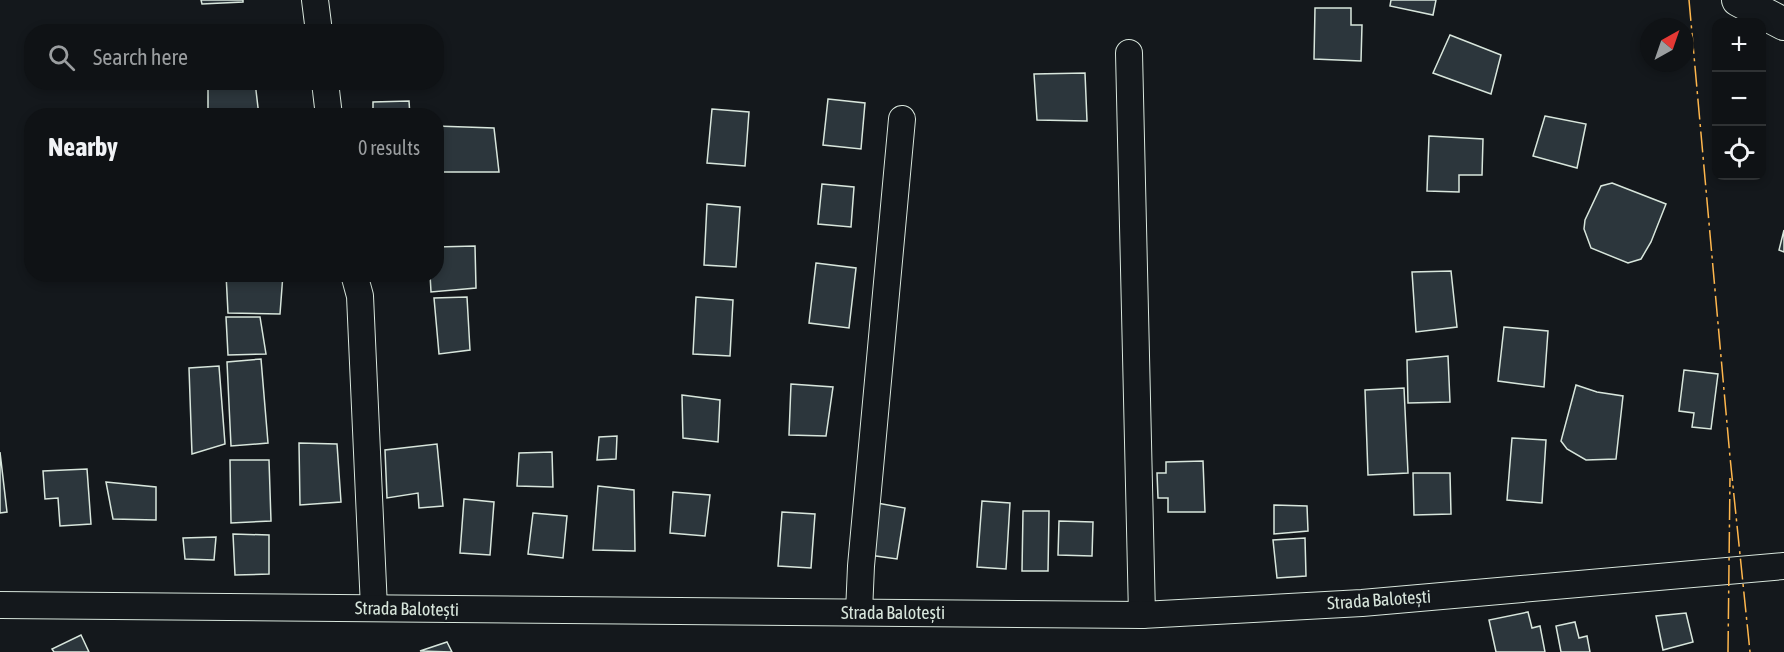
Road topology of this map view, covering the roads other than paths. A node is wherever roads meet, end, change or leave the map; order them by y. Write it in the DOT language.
graph roads {
  1 [pos="315,0"];
  2 [pos="1738,0"];
  3 [pos="318,24"];
  4 [pos="1784,24"];
  5 [pos="1129,53"];
  6 [pos="326,90"];
  7 [pos="328,108"];
  8 [pos="902,119"];
  9 [pos="356,282"];
  10 [pos="1784,566"];
  11 [pos="0,605"];
  12 [pos="374,608"];
  13 [pos="859,612"];
  14 [pos="1142,615"];
  1 -- 3 [label="street"];
  2 -- 4 [label="street"];
  5 -- 14 [label="street"];
  6 -- 7 [label="street"];
  8 -- 13 [label="street"];
  9 -- 12 [label="street"];
  10 -- 14 [label="street, Strada Balotești"];
  11 -- 12 [label="street, Strada Balotești"];
  12 -- 13 [label="street, Strada Balotești"];
  13 -- 14 [label="street, Strada Balotești"];
}
